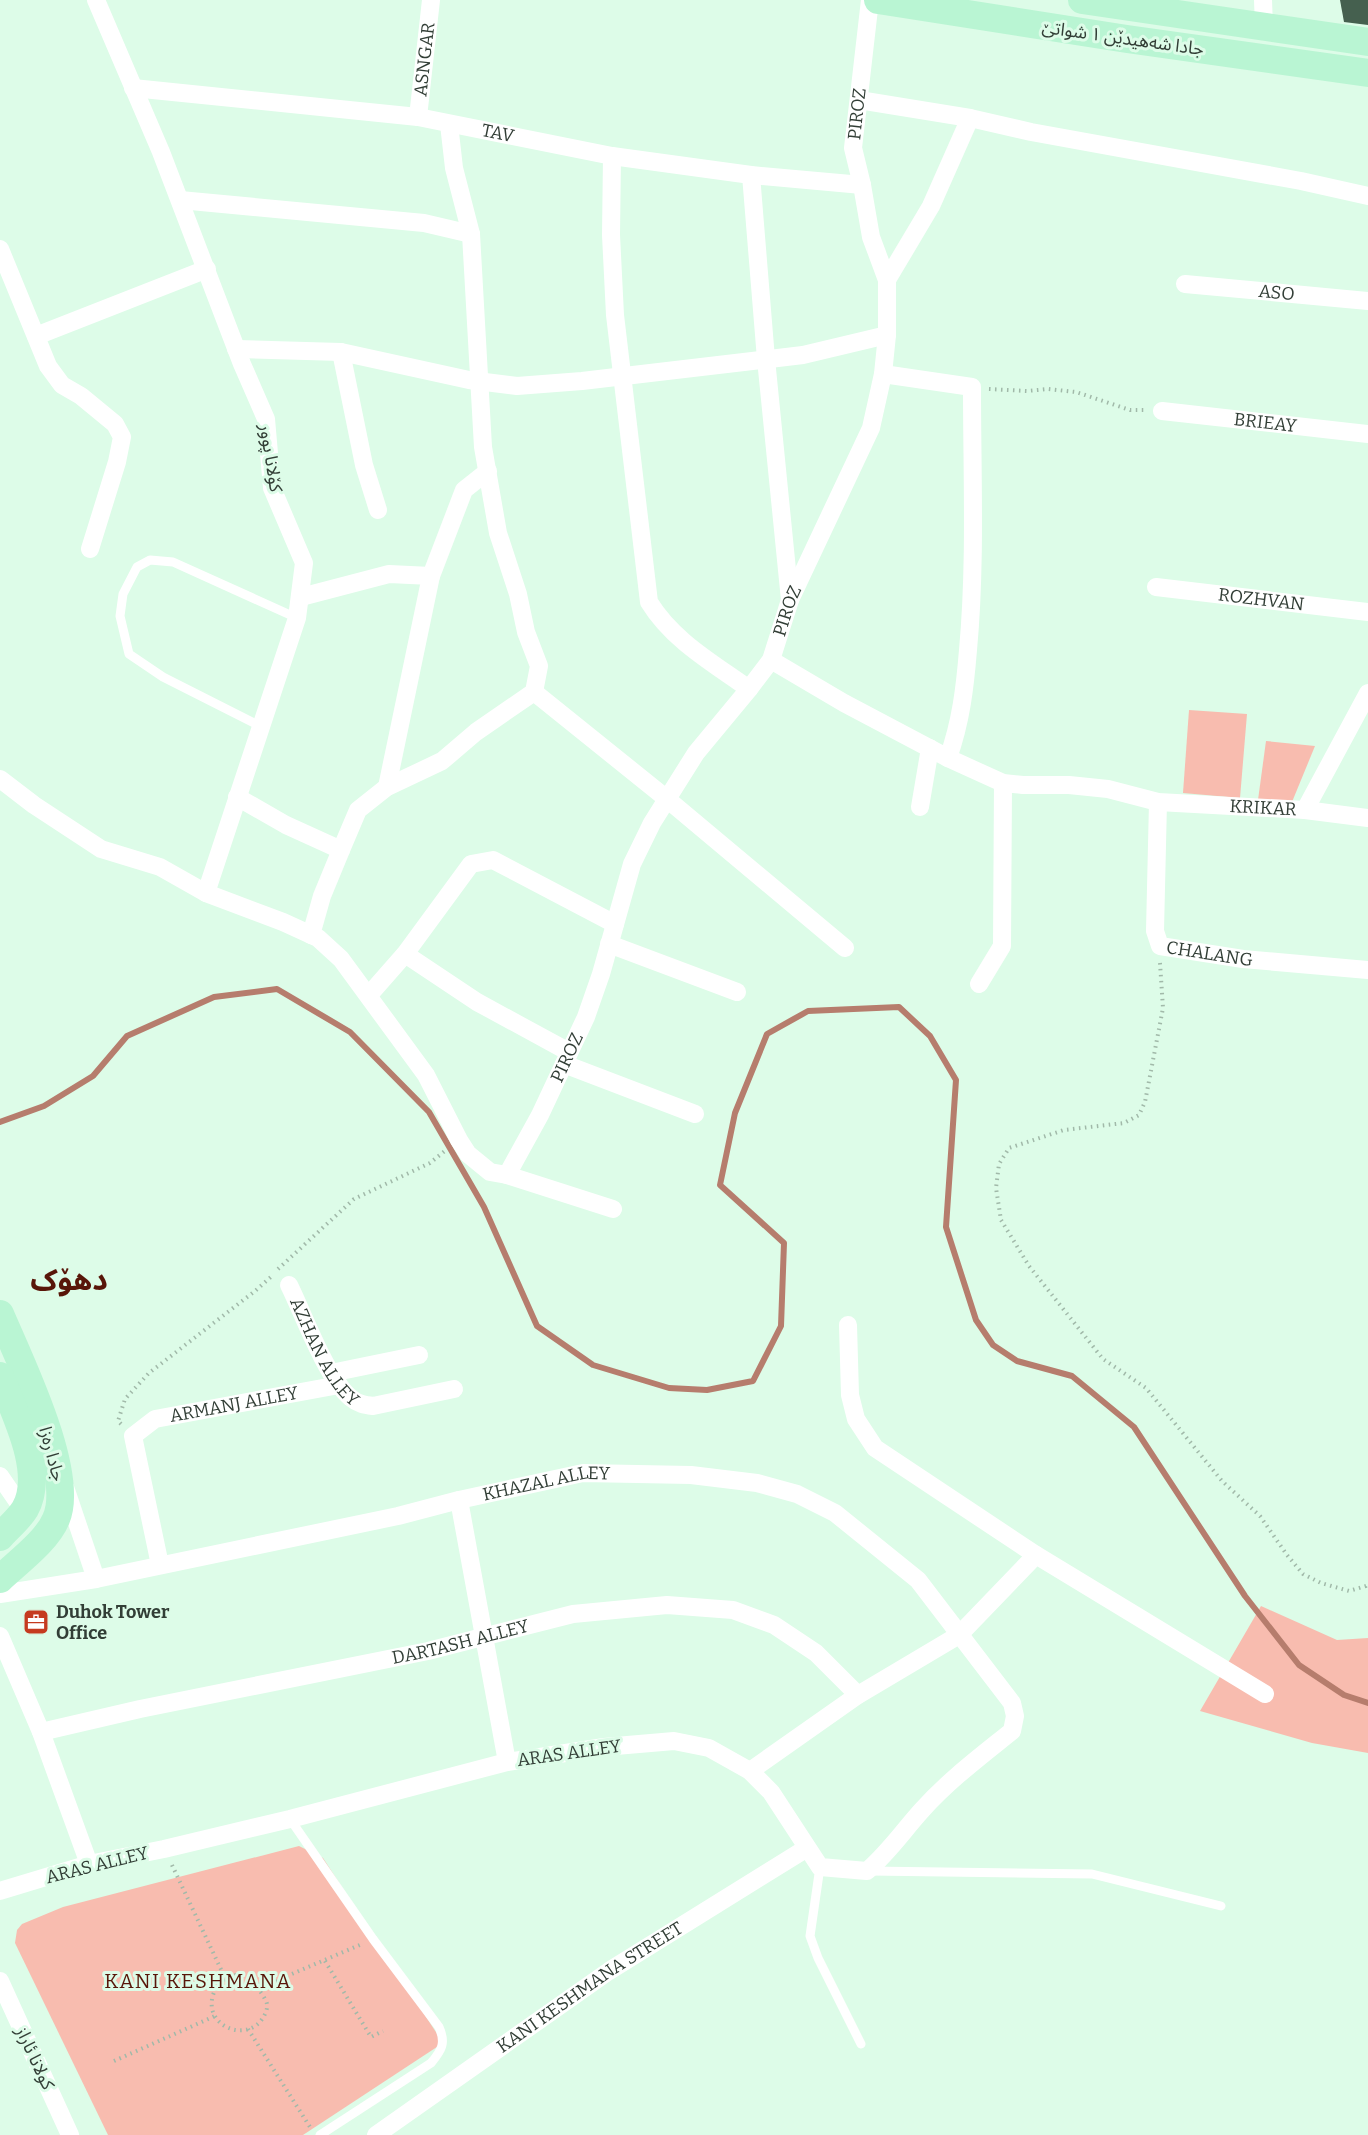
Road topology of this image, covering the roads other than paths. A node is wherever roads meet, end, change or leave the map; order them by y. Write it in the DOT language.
graph roads {
  1 [pos="96,0"];
  2 [pos="431,0"];
  3 [pos="870,0"];
  4 [pos="878,0"];
  5 [pos="1083,0"];
  6 [pos="1185,8"];
  7 [pos="1263,14"];
  8 [pos="1368,42"];
  9 [pos="1368,73"];
  10 [pos="133,88"];
  11 [pos="860,100"];
  12 [pos="418,117"];
  13 [pos="970,118"];
  14 [pos="449,124"];
  15 [pos="612,156"];
  16 [pos="751,175"];
  17 [pos="862,185"];
  18 [pos="1368,195"];
  19 [pos="180,200"];
  20 [pos="471,234"];
  21 [pos="0,249"];
  22 [pos="207,269"];
  23 [pos="887,280"];
  24 [pos="1185,284"];
  25 [pos="1368,301"];
  26 [pos="887,335"];
  27 [pos="36,336"];
  28 [pos="236,349"];
  29 [pos="341,352"];
  30 [pos="766,359"];
  31 [pos="883,374"];
  32 [pos="621,376"];
  33 [pos="480,382"];
  34 [pos="1162,411"];
  35 [pos="1368,434"];
  36 [pos="488,471"];
  37 [pos="378,510"];
  38 [pos="90,549"];
  39 [pos="430,576"];
  40 [pos="1156,586"];
  41 [pos="301,597"];
  42 [pos="790,600"];
  43 [pos="1368,612"];
  44 [pos="297,618"];
  45 [pos="771,660"];
  46 [pos="749,689"];
  47 [pos="534,692"];
  48 [pos="1368,693"];
  49 [pos="260,726"];
  50 [pos="930,748"];
  51 [pos="948,758"];
  52 [pos="0,779"];
  53 [pos="1003,783"];
  54 [pos="387,788"];
  55 [pos="237,797"];
  56 [pos="667,799"];
  57 [pos="1158,802"];
  58 [pos="920,807"];
  59 [pos="1305,810"];
  60 [pos="1368,818"];
  61 [pos="341,850"];
  62 [pos="207,893"];
  63 [pos="615,924"];
  64 [pos="311,935"];
  65 [pos="609,944"];
  66 [pos="845,948"];
  67 [pos="405,954"];
  68 [pos="1368,970"];
  69 [pos="979,984"];
  70 [pos="737,992"];
  71 [pos="369,995"];
  72 [pos="567,1058"];
  73 [pos="696,1114"];
  74 [pos="507,1175"];
  75 [pos="613,1209"];
  76 [pos="289,1285"];
  77 [pos="0,1314"];
  78 [pos="848,1325"];
  79 [pos="419,1355"];
  80 [pos="0,1376"];
  81 [pos="335,1379"];
  82 [pos="454,1389"];
  83 [pos="54,1456"];
  84 [pos="0,1476"];
  85 [pos="459,1500"];
  86 [pos="24,1511"];
  87 [pos="0,1537"];
  88 [pos="1036,1556"];
  89 [pos="160,1565"];
  90 [pos="0,1579"];
  91 [pos="96,1579"];
  92 [pos="0,1594"];
  93 [pos="959,1635"];
  94 [pos="0,1636"];
  95 [pos="484,1636"];
  96 [pos="1265,1694"];
  97 [pos="858,1695"];
  98 [pos="41,1732"];
  99 [pos="507,1762"];
  100 [pos="750,1771"];
  101 [pos="290,1819"];
  102 [pos="807,1848"];
  103 [pos="89,1864"];
  104 [pos="820,1867"];
  105 [pos="867,1871"];
  106 [pos="0,1891"];
  107 [pos="1221,1906"];
  108 [pos="0,1981"];
  109 [pos="861,2044"];
  110 [pos="70,2135"];
  111 [pos="320,2135"];
  112 [pos="376,2135"];
  1 -- 10 [label="street, کۆلانا پوور"];
  2 -- 12 [label="street, ASNGAR"];
  3 -- 11 [label="street, PIROZ"];
  4 -- 9 [label="main road, جادا شەهیدێن ١ شواتێ"];
  5 -- 6 [label="main road, جادا شەهیدێن ١ شواتێ"];
  6 -- 7 [label="main road, جادا شەهیدێن ١ شواتێ"];
  7 -- 8 [label="main road, جادا شەهیدێن ١ شواتێ"];
  10 -- 12 [label="street, TAV"];
  10 -- 19 [label="street, کۆلانا پوور"];
  11 -- 13 [label="street"];
  11 -- 17 [label="street, PIROZ"];
  12 -- 14 [label="street, TAV"];
  13 -- 18 [label="street"];
  13 -- 23 [label="street"];
  14 -- 15 [label="street, TAV"];
  14 -- 20 [label="street"];
  15 -- 16 [label="street, TAV"];
  15 -- 32 [label="street"];
  16 -- 17 [label="street, TAV"];
  16 -- 30 [label="street"];
  17 -- 23 [label="street, PIROZ"];
  19 -- 20 [label="street"];
  19 -- 22 [label="street, کۆلانا پوور"];
  20 -- 33 [label="street"];
  21 -- 27 [label="street"];
  22 -- 27 [label="street"];
  22 -- 28 [label="street, کۆلانا پوور"];
  23 -- 26 [label="street, PIROZ"];
  24 -- 25 [label="street, ASO"];
  26 -- 30 [label="street"];
  26 -- 31 [label="street, PIROZ"];
  27 -- 38 [label="street"];
  28 -- 29 [label="street"];
  28 -- 41 [label="street, کۆلانا پوور"];
  29 -- 33 [label="street"];
  29 -- 37 [label="street"];
  30 -- 32 [label="street"];
  30 -- 42 [label="street"];
  31 -- 42 [label="street, PIROZ"];
  31 -- 51 [label="street"];
  32 -- 33 [label="street"];
  32 -- 46 [label="street"];
  33 -- 36 [label="street"];
  34 -- 35 [label="street, BRIEAY"];
  36 -- 39 [label="street"];
  36 -- 47 [label="street"];
  39 -- 41 [label="street"];
  39 -- 54 [label="street"];
  40 -- 43 [label="street, ROZHVAN"];
  41 -- 44 [label="street, کۆلانا پوور"];
  42 -- 45 [label="street, PIROZ"];
  44 -- 49 [label="street, کۆلانا پوور"];
  44 -- 49 [label="lane"];
  45 -- 46 [label="street, PIROZ"];
  45 -- 50 [label="street"];
  46 -- 56 [label="street, PIROZ"];
  47 -- 54 [label="street"];
  47 -- 56 [label="street"];
  48 -- 59 [label="street"];
  49 -- 55 [label="street, کۆلانا پوور"];
  50 -- 51 [label="street"];
  50 -- 58 [label="street"];
  51 -- 53 [label="street"];
  52 -- 62 [label="street"];
  53 -- 57 [label="street, KRIKAR"];
  53 -- 69 [label="street"];
  54 -- 61 [label="street"];
  55 -- 61 [label="street"];
  55 -- 62 [label="street, کۆلانا پوور"];
  56 -- 63 [label="street, PIROZ"];
  56 -- 66 [label="street"];
  57 -- 59 [label="street, KRIKAR"];
  57 -- 68 [label="street, CHALANG"];
  59 -- 60 [label="street, KRIKAR"];
  61 -- 64 [label="street"];
  62 -- 64 [label="street"];
  63 -- 65 [label="street, PIROZ"];
  63 -- 67 [label="street"];
  64 -- 71 [label="street"];
  65 -- 70 [label="street"];
  65 -- 72 [label="street, PIROZ"];
  67 -- 71 [label="street"];
  67 -- 72 [label="street"];
  71 -- 74 [label="street"];
  72 -- 73 [label="street"];
  72 -- 74 [label="street, PIROZ"];
  74 -- 75 [label="street"];
  76 -- 81 [label="street, AZHAN ALLEY"];
  77 -- 83 [label="main road, جادا ره‌زا"];
  78 -- 88 [label="street"];
  79 -- 81 [label="street, ARMANJ ALLEY"];
  80 -- 86 [label="main road, جادا ره‌زا"];
  81 -- 82 [label="street, AZHAN ALLEY"];
  81 -- 89 [label="street, ARMANJ ALLEY"];
  83 -- 90 [label="main road, جادا ره‌زا"];
  83 -- 91 [label="street"];
  84 -- 86 [label="street"];
  85 -- 89 [label="street, KHAZAL ALLEY"];
  85 -- 93 [label="street, KHAZAL ALLEY"];
  85 -- 95 [label="street"];
  86 -- 87 [label="main road, جادا ره‌زا"];
  88 -- 93 [label="street"];
  88 -- 96 [label="street"];
  89 -- 91 [label="street, KHAZAL ALLEY"];
  91 -- 92 [label="street, KHAZAL ALLEY"];
  93 -- 97 [label="street"];
  93 -- 105 [label="street, KHAZAL ALLEY"];
  94 -- 98 [label="street"];
  95 -- 97 [label="street, DARTASH ALLEY"];
  95 -- 98 [label="street, DARTASH ALLEY"];
  95 -- 99 [label="street"];
  97 -- 100 [label="street"];
  98 -- 103 [label="street"];
  99 -- 100 [label="street, ARAS ALLEY"];
  99 -- 101 [label="street, ARAS ALLEY"];
  100 -- 102 [label="street, ARAS ALLEY"];
  101 -- 103 [label="street, ARAS ALLEY"];
  101 -- 111 [label="lane"];
  102 -- 104 [label="street, ARAS ALLEY"];
  102 -- 112 [label="street, KANI KESHMANA STREET"];
  103 -- 106 [label="street, ARAS ALLEY"];
  104 -- 105 [label="street"];
  104 -- 109 [label="lane"];
  105 -- 107 [label="lane"];
  108 -- 110 [label="street, کولانا ئاراز"];
}
